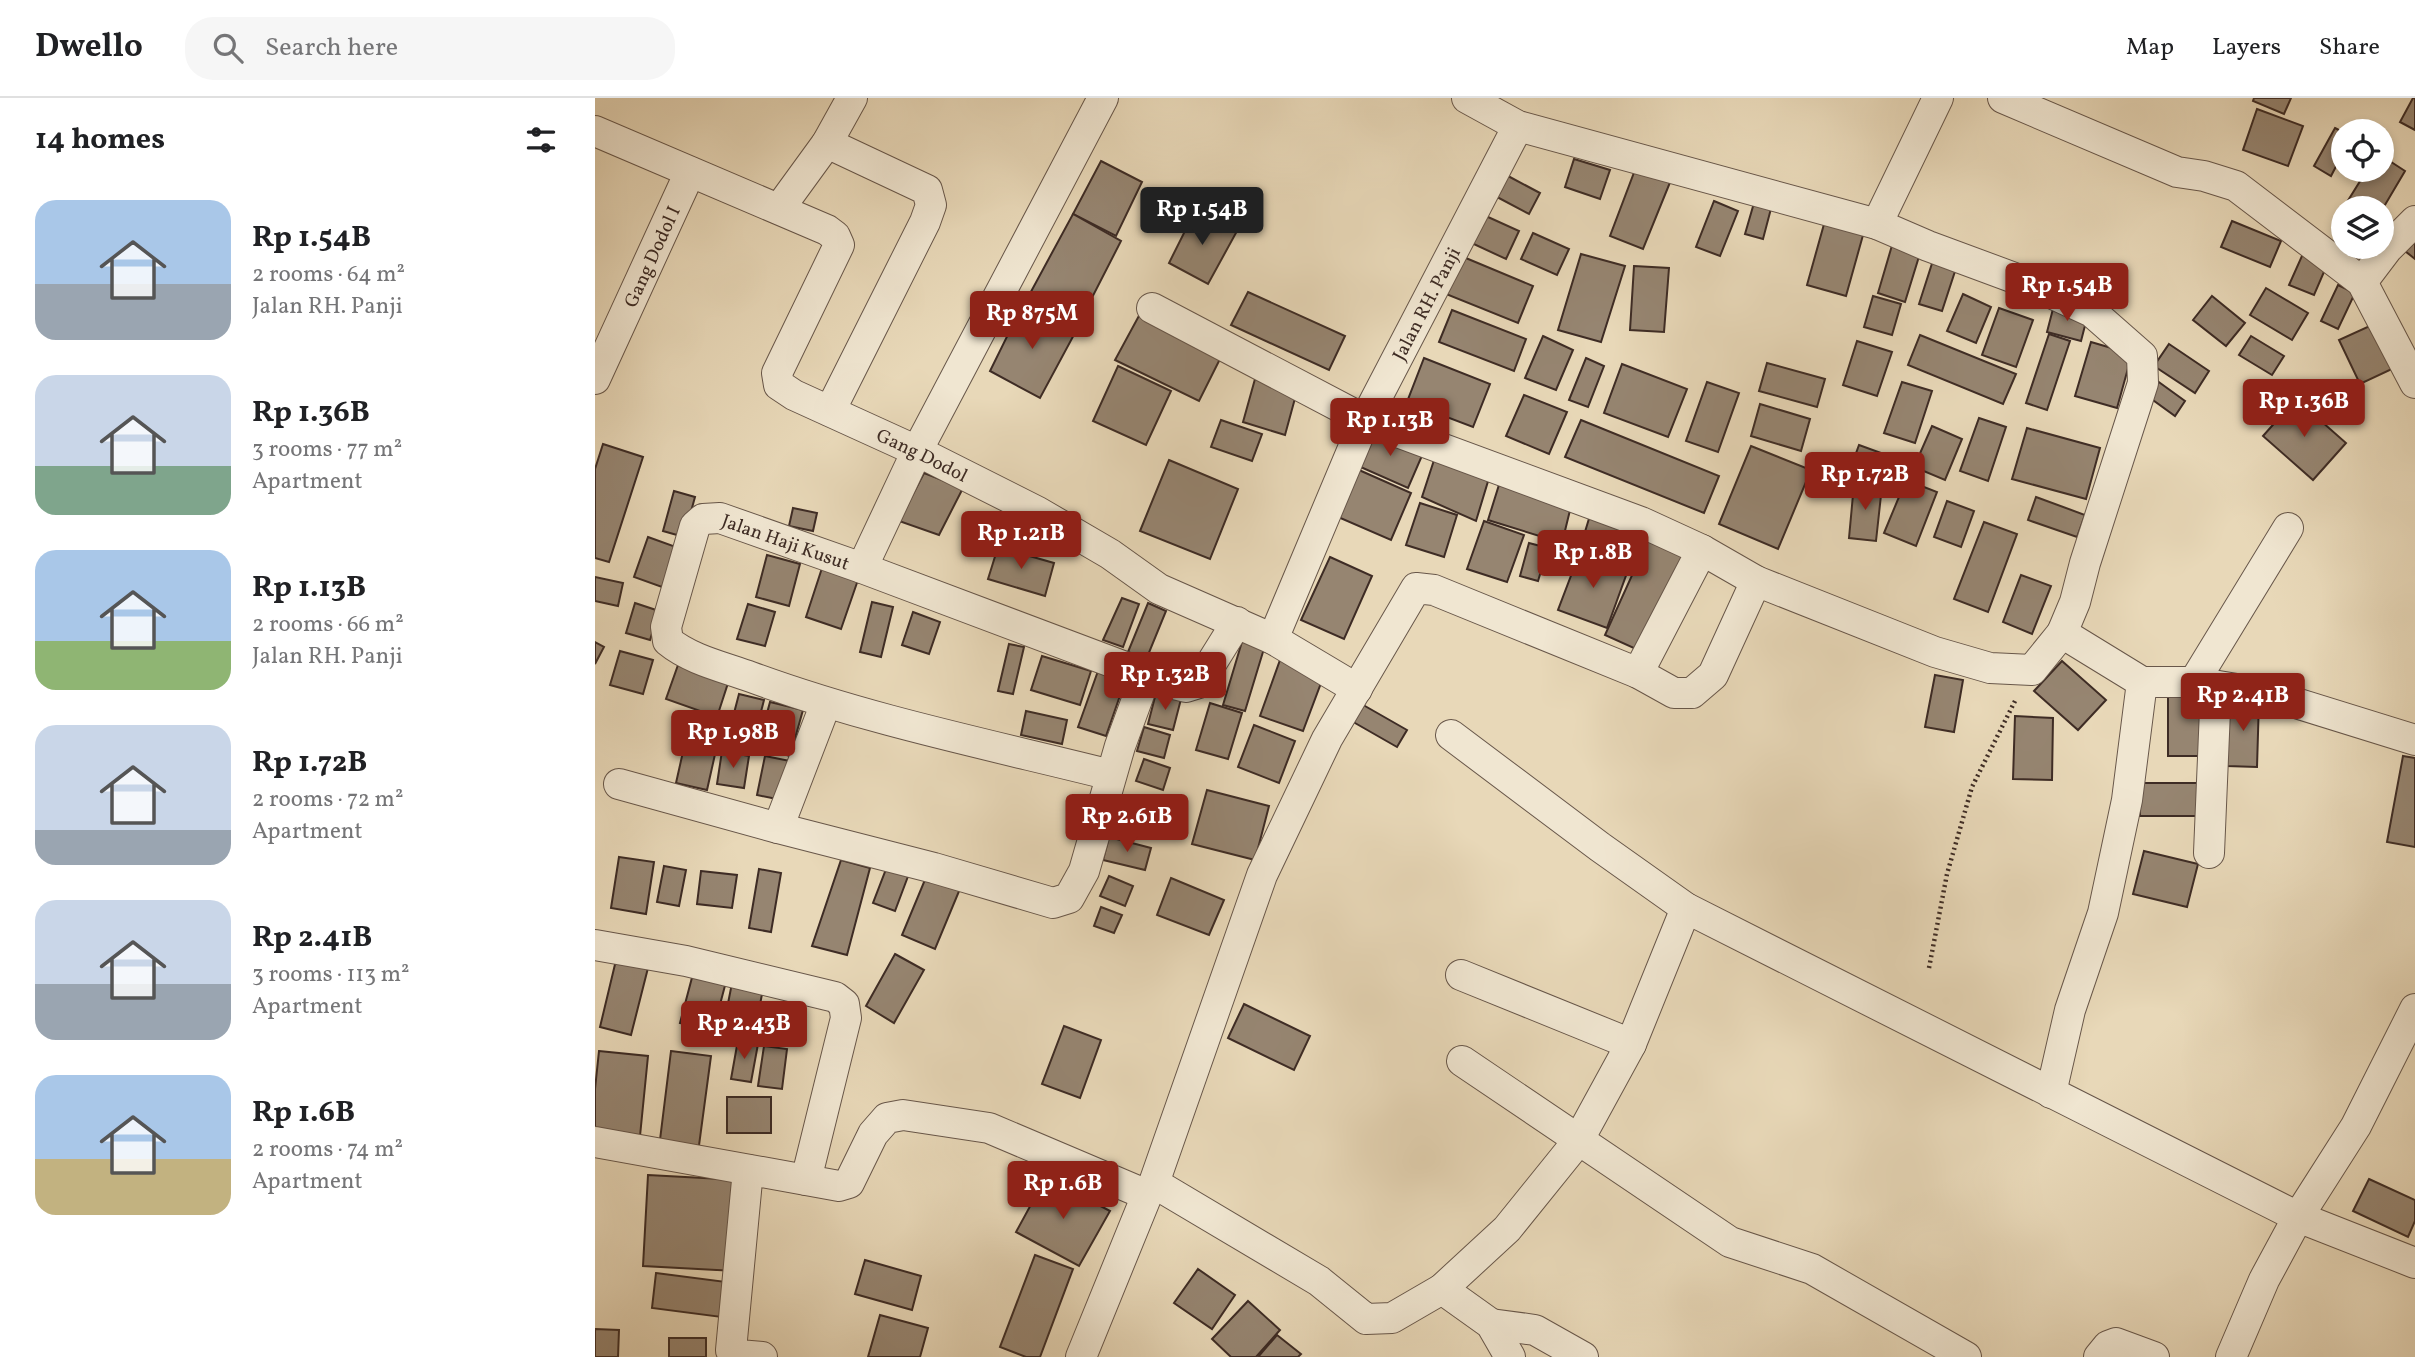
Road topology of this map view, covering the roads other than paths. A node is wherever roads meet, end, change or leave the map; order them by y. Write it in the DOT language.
graph roads {
  1 [pos="852,98"];
  2 [pos="1103,98"];
  3 [pos="1467,98"];
  4 [pos="1938,98"];
  5 [pos="2003,98"];
  6 [pos="1518,125"];
  7 [pos="595,131"];
  8 [pos="827,143"];
  9 [pos="690,172"];
  10 [pos="779,209"];
  11 [pos="2415,221"];
  12 [pos="1877,224"];
  13 [pos="2362,282"];
  14 [pos="1152,308"];
  15 [pos="595,379"];
  16 [pos="2415,383"];
  17 [pos="830,411"];
  18 [pos="1365,420"];
  19 [pos="916,451"];
  20 [pos="2288,528"];
  21 [pos="1702,550"];
  22 [pos="862,568"];
  23 [pos="1756,581"];
  24 [pos="1237,622"];
  25 [pos="2062,633"];
  26 [pos="1273,639"];
  27 [pos="1638,673"];
  28 [pos="1146,674"];
  29 [pos="2142,682"];
  30 [pos="2205,684"];
  31 [pos="1357,689"];
  32 [pos="826,703"];
  33 [pos="1451,735"];
  34 [pos="2415,740"];
  35 [pos="1111,775"];
  36 [pos="619,784"];
  37 [pos="778,828"];
  38 [pos="2209,853"];
  39 [pos="1686,908"];
  40 [pos="595,945"];
  41 [pos="1461,975"];
  42 [pos="2415,1009"];
  43 [pos="1631,1044"];
  44 [pos="1462,1061"];
  45 [pos="2050,1093"];
  46 [pos="1578,1141"];
  47 [pos="595,1142"];
  48 [pos="748,1171"];
  49 [pos="806,1180"];
  50 [pos="1150,1189"];
  51 [pos="2298,1217"];
  52 [pos="2415,1263"];
  53 [pos="1442,1289"];
  54 [pos="1491,1324"];
  55 [pos="762,1357"];
  56 [pos="1081,1357"];
  57 [pos="1510,1357"];
  58 [pos="1583,1357"];
  59 [pos="1966,1357"];
  60 [pos="2099,1357"];
  61 [pos="2154,1357"];
  62 [pos="2231,1357"];
  1 -- 8 [label="street"];
  2 -- 19 [label="street"];
  3 -- 6 [label="street"];
  4 -- 12 [label="street"];
  5 -- 13 [label="street"];
  6 -- 12 [label="street"];
  6 -- 18 [label="street, Jalan RH. Panji"];
  7 -- 9 [label="street, Gang Dodol"];
  8 -- 10 [label="street"];
  8 -- 17 [label="street"];
  9 -- 10 [label="street, Gang Dodol"];
  9 -- 15 [label="street, Gang Dodol I"];
  10 -- 17 [label="street, Gang Dodol"];
  11 -- 13 [label="street"];
  12 -- 25 [label="street"];
  13 -- 16 [label="street"];
  14 -- 18 [label="street"];
  17 -- 19 [label="street, Gang Dodol"];
  18 -- 21 [label="street"];
  18 -- 26 [label="street, Jalan RH. Panji"];
  19 -- 22 [label="street"];
  19 -- 24 [label="street, Gang Dodol"];
  20 -- 30 [label="street"];
  21 -- 23 [label="street"];
  21 -- 27 [label="street"];
  22 -- 28 [label="street, Jalan Haji Kusut"];
  22 -- 32 [label="street, Jalan Haji Kusut"];
  23 -- 25 [label="street"];
  23 -- 27 [label="street"];
  24 -- 26 [label="street, Gang Dodol"];
  24 -- 28 [label="street, Jalan Haji Kusut"];
  25 -- 29 [label="street"];
  26 -- 31 [label="street, Gang Dodol"];
  27 -- 31 [label="street"];
  28 -- 35 [label="street"];
  29 -- 30 [label="street"];
  29 -- 45 [label="street"];
  30 -- 34 [label="street"];
  30 -- 38 [label="street"];
  31 -- 50 [label="street"];
  32 -- 35 [label="street, Jalan Haji Kusut"];
  32 -- 37 [label="street"];
  33 -- 39 [label="street"];
  35 -- 37 [label="street"];
  36 -- 37 [label="street"];
  39 -- 43 [label="street"];
  39 -- 45 [label="street"];
  40 -- 49 [label="street"];
  41 -- 43 [label="street"];
  42 -- 51 [label="street"];
  43 -- 46 [label="street"];
  44 -- 46 [label="street"];
  45 -- 51 [label="street"];
  46 -- 53 [label="street"];
  46 -- 59 [label="street"];
  47 -- 48 [label="street"];
  48 -- 49 [label="street"];
  48 -- 55 [label="street"];
  49 -- 50 [label="street"];
  50 -- 53 [label="street"];
  50 -- 56 [label="street"];
  51 -- 52 [label="street"];
  51 -- 62 [label="street"];
  53 -- 54 [label="street"];
  54 -- 57 [label="street"];
  54 -- 58 [label="street"];
  60 -- 61 [label="street"];
}
